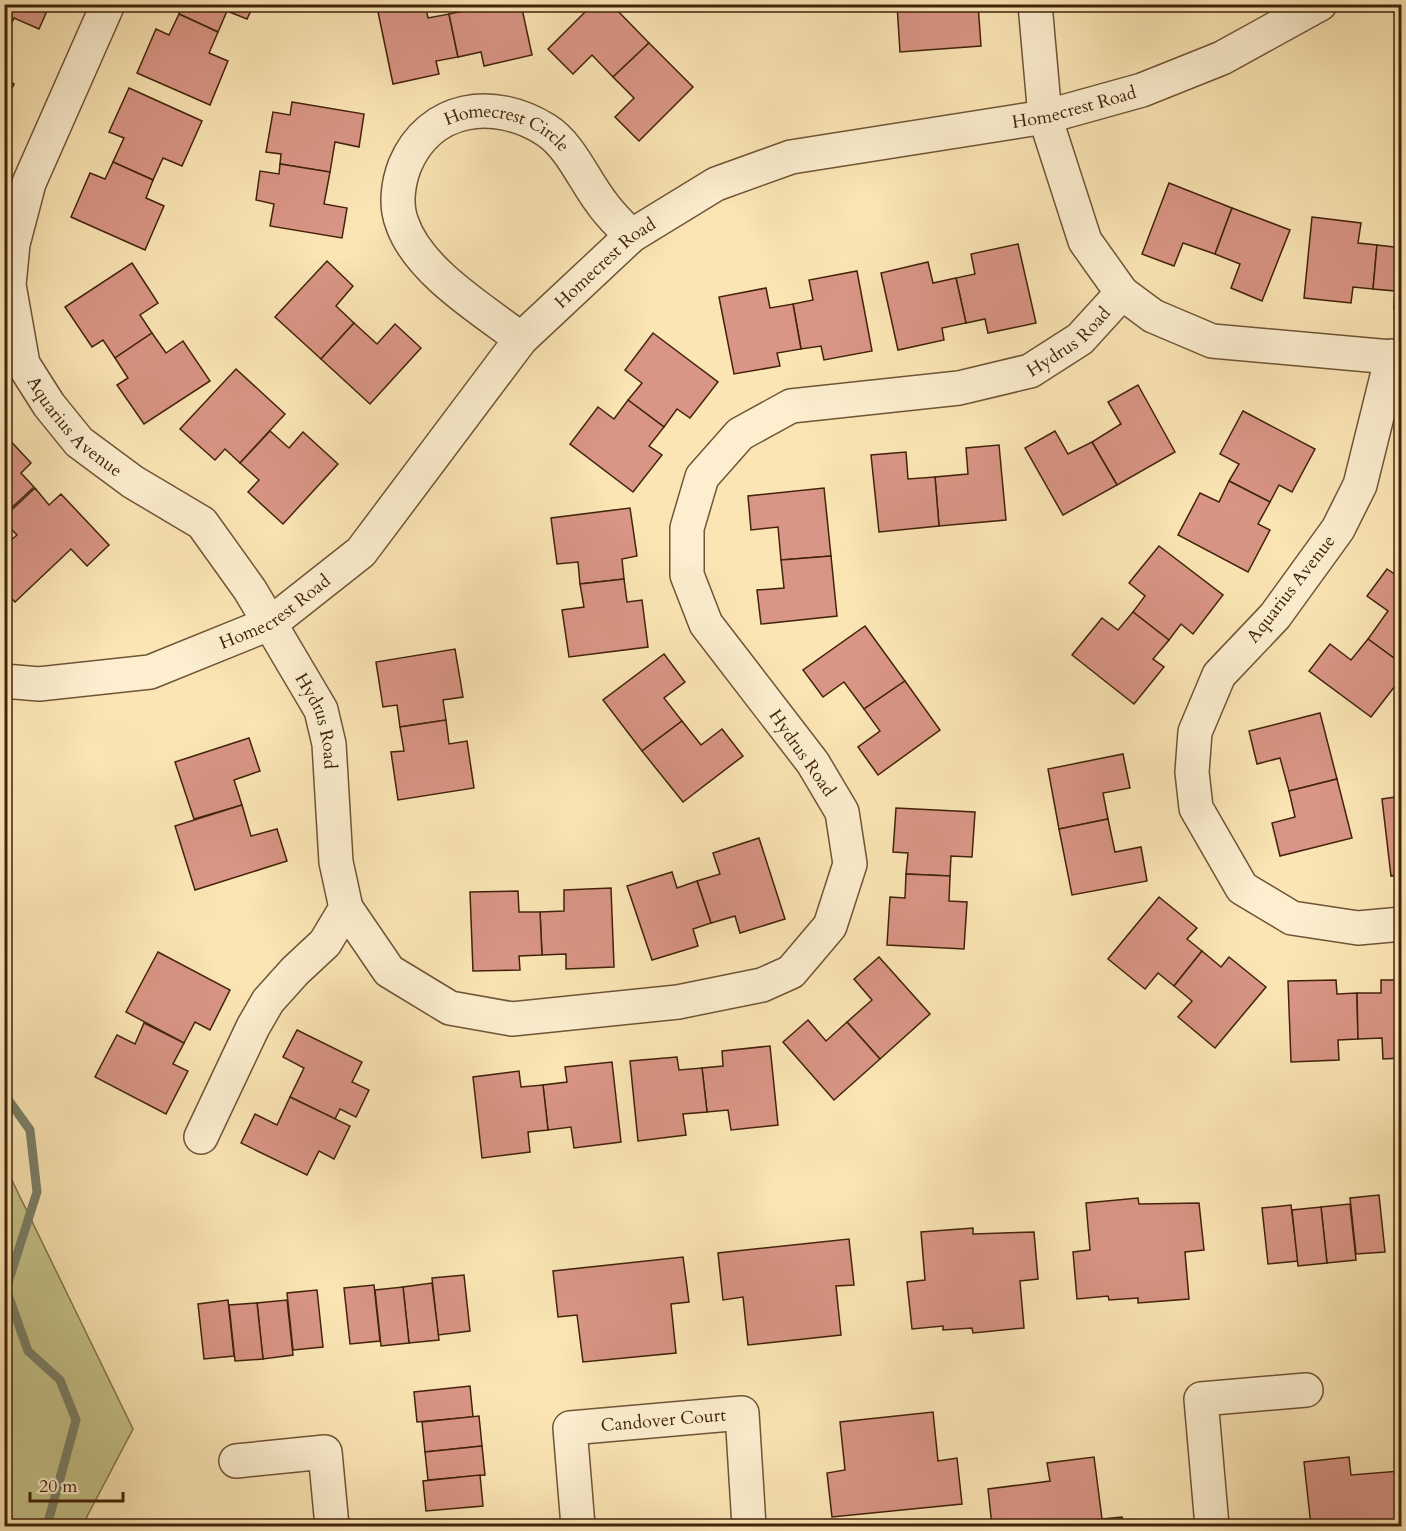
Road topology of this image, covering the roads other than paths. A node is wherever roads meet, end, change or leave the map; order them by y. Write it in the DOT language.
graph roads {
  1 [pos="108,4"];
  2 [pos="1035,4"];
  3 [pos="1320,4"];
  4 [pos="1045,117"];
  5 [pos="631,236"];
  6 [pos="1122,293"];
  7 [pos="521,339"];
  8 [pos="1396,357"];
  9 [pos="271,623"];
  10 [pos="4,681"];
  11 [pos="346,908"];
  12 [pos="1401,924"];
  13 [pos="201,1137"];
  14 [pos="1306,1390"];
  15 [pos="236,1461"];
  16 [pos="332,1527"];
  17 [pos="578,1527"];
  18 [pos="749,1527"];
  19 [pos="1212,1527"];
  1 -- 9 [label="street, Aquarius Avenue"];
  2 -- 4 [label="street, Aquarius Avenue"];
  3 -- 4 [label="street, Homecrest Road"];
  4 -- 5 [label="street, Homecrest Road"];
  4 -- 6 [label="street, Aquarius Avenue"];
  5 -- 7 [label="street, Homecrest Road"];
  5 -- 7 [label="street, Homecrest Circle"];
  6 -- 8 [label="street, Aquarius Avenue"];
  6 -- 11 [label="street, Hydrus Road"];
  7 -- 9 [label="street, Homecrest Road"];
  8 -- 12 [label="street, Aquarius Avenue"];
  9 -- 10 [label="street, Homecrest Road"];
  9 -- 11 [label="street, Hydrus Road"];
  11 -- 13 [label="street"];
  14 -- 19 [label="street"];
  15 -- 16 [label="street"];
  17 -- 18 [label="street, Candover Court"];
}
